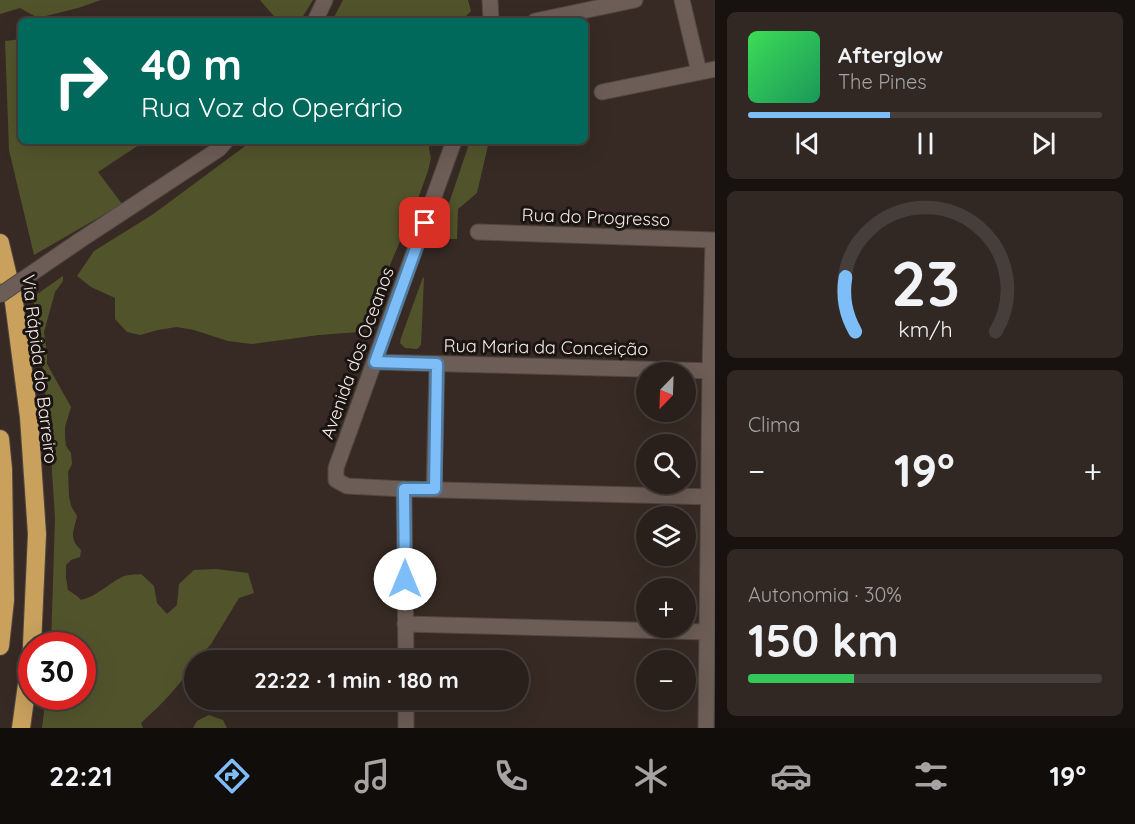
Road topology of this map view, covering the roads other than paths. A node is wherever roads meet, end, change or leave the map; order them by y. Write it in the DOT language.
graph roads {
  1 [pos="325,0"];
  2 [pos="490,0"];
  3 [pos="635,0"];
  4 [pos="682,0"];
  5 [pos="316,18"];
  6 [pos="491,18"];
  7 [pos="549,18"];
  8 [pos="715,69"];
  9 [pos="699,72"];
  10 [pos="602,92"];
  11 [pos="223,144"];
  12 [pos="453,144"];
  13 [pos="478,232"];
  14 [pos="714,240"];
  15 [pos="0,243"];
  16 [pos="0,295"];
  17 [pos="375,362"];
  18 [pos="437,364"];
  19 [pos="713,371"];
  20 [pos="0,439"];
  21 [pos="404,489"];
  22 [pos="435,489"];
  23 [pos="712,497"];
  24 [pos="405,624"];
  25 [pos="33,632"];
  26 [pos="707,632"];
  27 [pos="0,646"];
  28 [pos="406,650"];
  29 [pos="23,710"];
  30 [pos="406,710"];
  31 [pos="21,728"];
  32 [pos="406,728"];
  33 [pos="706,728"];
  1 -- 5 [label="street"];
  2 -- 6 [label="street"];
  3 -- 7 [label="street"];
  4 -- 9 [label="street"];
  8 -- 9 [label="street"];
  9 -- 10 [label="street"];
  11 -- 16 [label="street, bridge"];
  12 -- 17 [label="street, Avenida dos Oceanos"];
  13 -- 14 [label="street, Rua do Progresso"];
  14 -- 19 [label="street"];
  15 -- 25 [label="highway, Via Rápida do Barreiro"];
  17 -- 18 [label="street, Rua Maria da Conceição"];
  17 -- 21 [label="street, Avenida dos Oceanos"];
  18 -- 19 [label="street, Rua Maria da Conceição"];
  18 -- 22 [label="street"];
  19 -- 23 [label="street"];
  20 -- 27 [label="highway"];
  21 -- 22 [label="street"];
  21 -- 24 [label="street"];
  22 -- 23 [label="street"];
  23 -- 26 [label="street"];
  24 -- 26 [label="street"];
  24 -- 28 [label="street"];
  26 -- 33 [label="street"];
  29 -- 31 [label="highway, Via Rápida do Barreiro"];
  30 -- 32 [label="street"];
}
